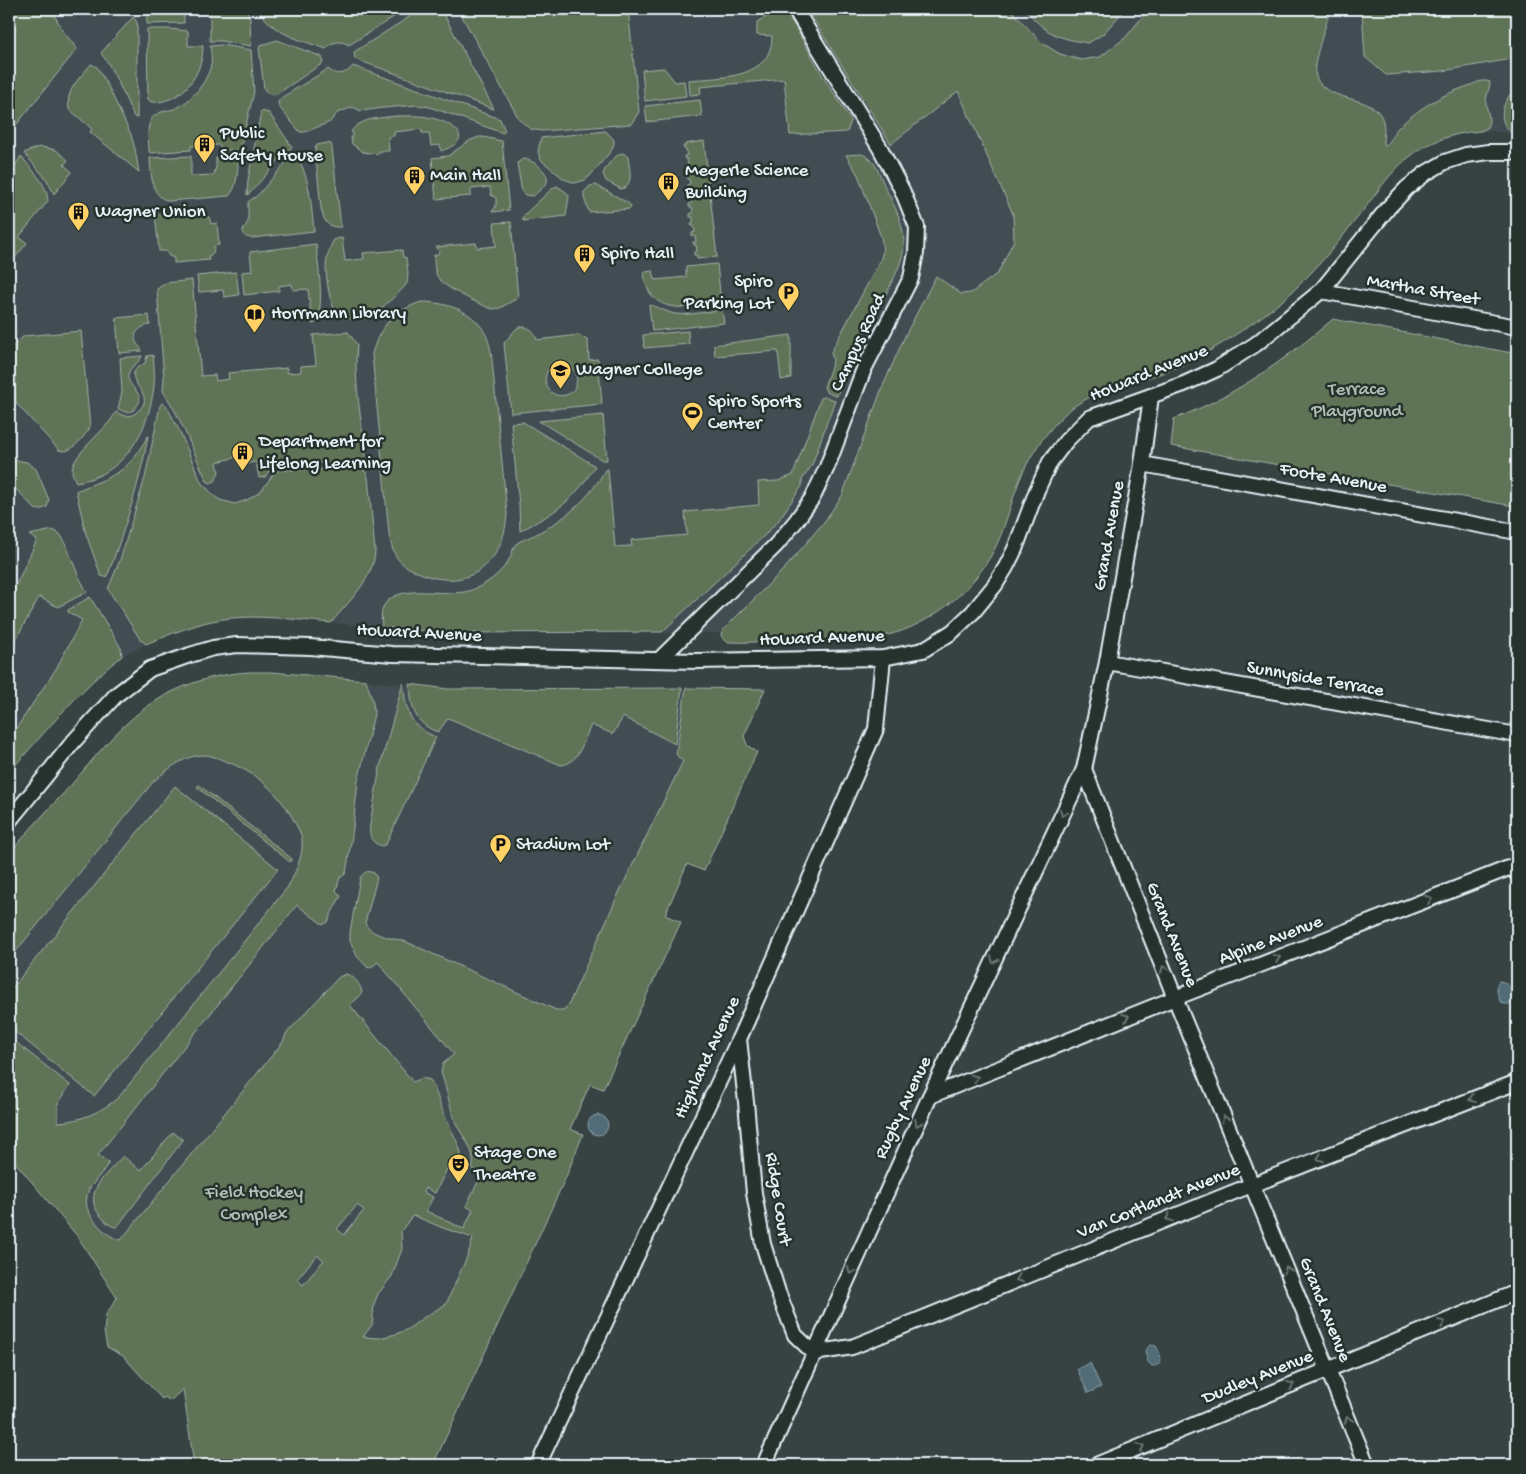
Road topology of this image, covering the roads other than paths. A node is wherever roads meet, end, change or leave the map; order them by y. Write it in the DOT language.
graph roads {
  1 [pos="794,9"];
  2 [pos="1517,152"];
  3 [pos="1321,291"];
  4 [pos="1517,327"];
  5 [pos="1151,396"];
  6 [pos="1142,464"];
  7 [pos="1517,532"];
  8 [pos="883,658"];
  9 [pos="659,660"];
  10 [pos="1106,662"];
  11 [pos="1517,736"];
  12 [pos="1084,769"];
  13 [pos="9,820"];
  14 [pos="1516,870"];
  15 [pos="1176,998"];
  16 [pos="739,1040"];
  17 [pos="1517,1082"];
  18 [pos="930,1096"];
  19 [pos="1252,1185"];
  20 [pos="1517,1292"];
  21 [pos="814,1352"];
  22 [pos="1328,1370"];
  23 [pos="538,1465"];
  24 [pos="764,1465"];
  25 [pos="1096,1465"];
  26 [pos="1367,1465"];
  1 -- 9 [label="street, Campus Road"];
  2 -- 3 [label="street, Howard Avenue"];
  3 -- 4 [label="street, Martha Street"];
  3 -- 5 [label="street, Howard Avenue"];
  5 -- 6 [label="street, Grand Avenue"];
  5 -- 8 [label="street, Howard Avenue"];
  6 -- 7 [label="street, Foote Avenue"];
  6 -- 10 [label="street, Grand Avenue"];
  8 -- 9 [label="street, Howard Avenue"];
  8 -- 16 [label="street, Highland Avenue"];
  9 -- 13 [label="street, Howard Avenue"];
  10 -- 11 [label="street, Sunnyside Terrace"];
  10 -- 12 [label="street, Grand Avenue"];
  15 -- 12 [label="street, Grand Avenue, one-way"];
  12 -- 18 [label="street, Rugby Avenue, one-way"];
  15 -- 14 [label="street, Alpine Avenue, one-way"];
  18 -- 15 [label="street, Alpine Avenue, one-way"];
  19 -- 15 [label="street, Grand Avenue, one-way"];
  16 -- 21 [label="street, Ridge Court"];
  16 -- 23 [label="street, Highland Avenue"];
  17 -- 19 [label="street, Van Cortlandt Avenue, one-way"];
  18 -- 21 [label="street, Rugby Avenue, one-way"];
  19 -- 21 [label="street, Van Cortlandt Avenue, one-way"];
  22 -- 19 [label="street, Grand Avenue, one-way"];
  22 -- 20 [label="street, Dudley Avenue, one-way"];
  21 -- 24 [label="street, Rugby Avenue"];
  25 -- 22 [label="street, Dudley Avenue, one-way"];
  26 -- 22 [label="street, Grand Avenue, one-way"];
}
